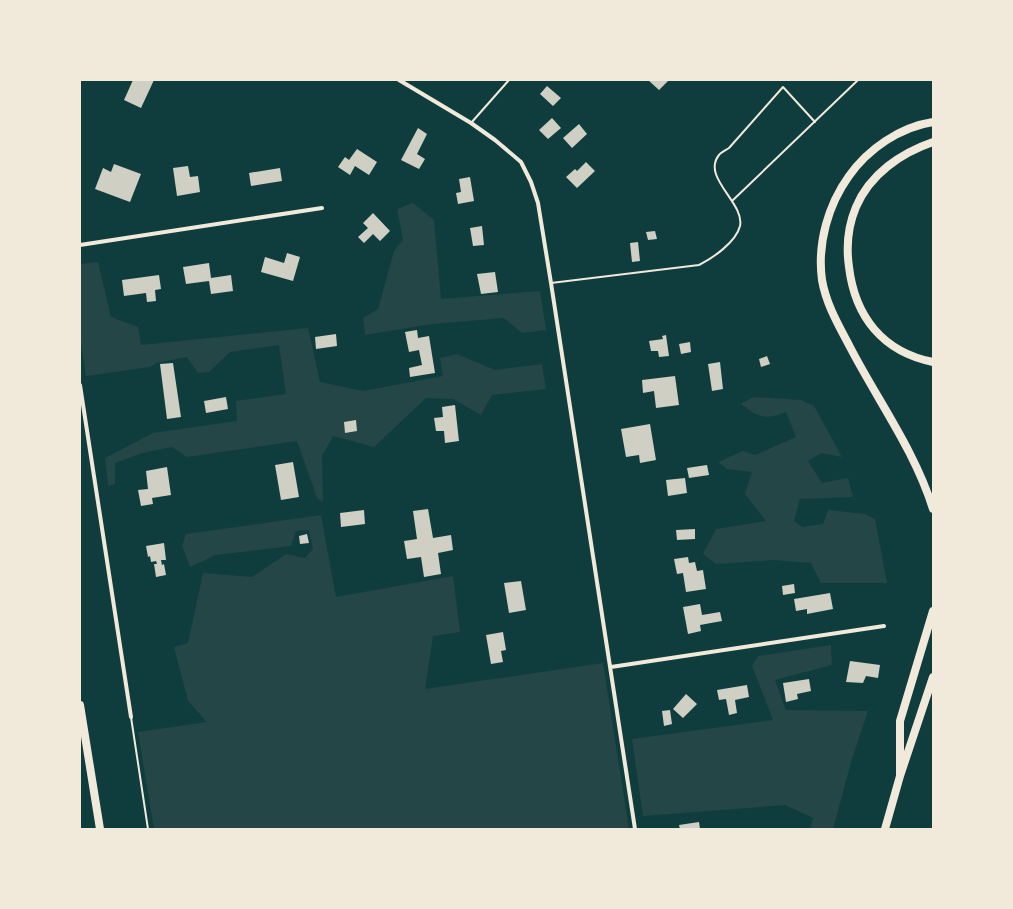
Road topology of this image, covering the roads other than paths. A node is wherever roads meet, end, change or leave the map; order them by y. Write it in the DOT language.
graph roads {
  1 [pos="400,80"];
  2 [pos="509,80"];
  3 [pos="858,80"];
  4 [pos="815,122"];
  5 [pos="933,122"];
  6 [pos="471,123"];
  7 [pos="933,142"];
  8 [pos="732,201"];
  9 [pos="322,208"];
  10 [pos="80,245"];
  11 [pos="551,283"];
  12 [pos="933,362"];
  13 [pos="80,385"];
  14 [pos="933,509"];
  15 [pos="933,612"];
  16 [pos="884,626"];
  17 [pos="611,667"];
  18 [pos="933,677"];
  19 [pos="80,705"];
  20 [pos="131,717"];
  21 [pos="900,776"];
  22 [pos="100,829"];
  23 [pos="148,829"];
  24 [pos="635,829"];
  25 [pos="885,829"];
  1 -- 6 [label="street"];
  2 -- 6 [label="lane"];
  3 -- 4 [label="lane"];
  4 -- 8 [label="lane"];
  4 -- 8 [label="lane"];
  5 -- 14 [label="highway"];
  6 -- 11 [label="street"];
  7 -- 12 [label="highway"];
  8 -- 11 [label="lane"];
  9 -- 10 [label="street"];
  11 -- 17 [label="street"];
  13 -- 20 [label="street"];
  15 -- 21 [label="highway"];
  16 -- 17 [label="street"];
  17 -- 24 [label="street"];
  18 -- 21 [label="highway"];
  19 -- 22 [label="highway"];
  20 -- 23 [label="lane"];
  21 -- 25 [label="highway"];
}
